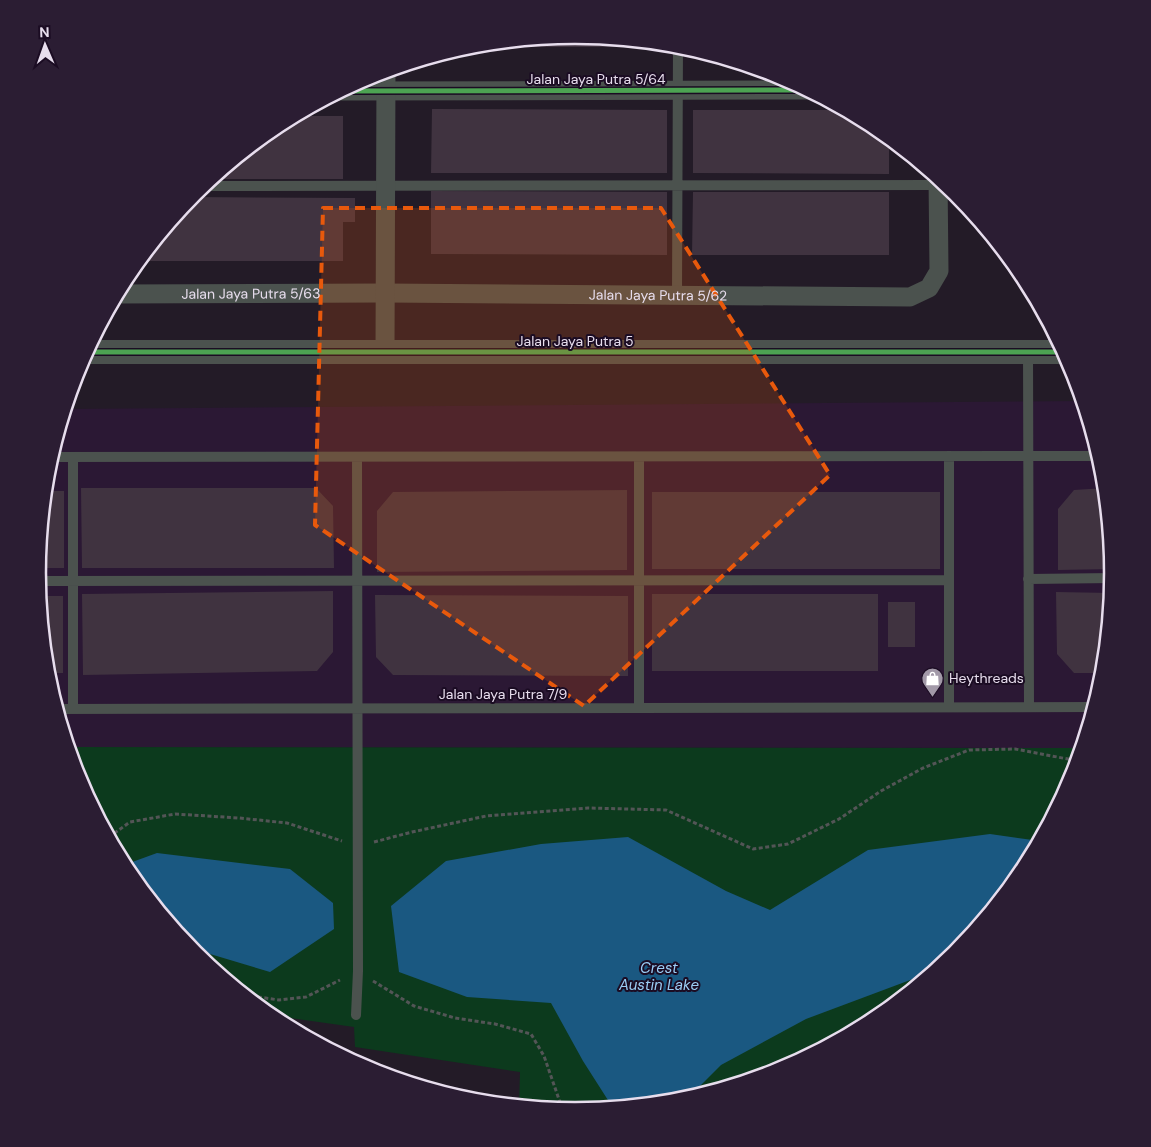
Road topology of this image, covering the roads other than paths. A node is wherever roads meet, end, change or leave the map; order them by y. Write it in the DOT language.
graph roads {
  1 [pos="678,54"];
  2 [pos="386,79"];
  3 [pos="386,90"];
  4 [pos="677,90"];
  5 [pos="792,90"];
  6 [pos="358,91"];
  7 [pos="931,181"];
  8 [pos="676,185"];
  9 [pos="215,186"];
  10 [pos="385,186"];
  11 [pos="938,188"];
  12 [pos="385,293"];
  13 [pos="126,294"];
  14 [pos="677,295"];
  15 [pos="94,352"];
  16 [pos="385,352"];
  17 [pos="1028,352"];
  18 [pos="1057,352"];
  19 [pos="949,456"];
  20 [pos="1028,456"];
  21 [pos="1092,456"];
  22 [pos="59,457"];
  23 [pos="73,457"];
  24 [pos="357,457"];
  25 [pos="639,457"];
  26 [pos="1028,578"];
  27 [pos="1105,578"];
  28 [pos="949,580"];
  29 [pos="73,581"];
  30 [pos="357,581"];
  31 [pos="639,581"];
  32 [pos="46,582"];
  33 [pos="949,707"];
  34 [pos="1028,707"];
  35 [pos="1088,707"];
  36 [pos="358,708"];
  37 [pos="639,708"];
  38 [pos="64,709"];
  39 [pos="73,709"];
  40 [pos="356,1015"];
  1 -- 4 [label="lane"];
  2 -- 3 [label="street"];
  3 -- 4 [label="street, Jalan Jaya Putra 5/64"];
  3 -- 6 [label="street, Jalan Jaya Putra 5/64"];
  3 -- 10 [label="street"];
  4 -- 5 [label="street, Jalan Jaya Putra 5/64"];
  4 -- 8 [label="lane"];
  7 -- 8 [label="lane"];
  8 -- 10 [label="lane"];
  8 -- 14 [label="lane"];
  9 -- 10 [label="lane"];
  10 -- 12 [label="street"];
  11 -- 14 [label="street, Jalan Jaya Putra 5/62"];
  12 -- 13 [label="street, Jalan Jaya Putra 5/63"];
  12 -- 14 [label="street, Jalan Jaya Putra 5/62"];
  12 -- 16 [label="street"];
  15 -- 16 [label="street, Jalan Jaya Putra 5"];
  16 -- 17 [label="street, Jalan Jaya Putra 5"];
  17 -- 18 [label="street, Jalan Jaya Putra 5"];
  17 -- 20 [label="lane"];
  19 -- 20 [label="lane"];
  19 -- 25 [label="lane"];
  19 -- 28 [label="lane"];
  20 -- 21 [label="lane"];
  20 -- 26 [label="lane"];
  22 -- 23 [label="lane"];
  23 -- 24 [label="lane"];
  23 -- 29 [label="lane"];
  24 -- 25 [label="lane"];
  24 -- 30 [label="lane"];
  25 -- 31 [label="lane"];
  26 -- 27 [label="lane"];
  26 -- 34 [label="lane"];
  28 -- 31 [label="lane"];
  28 -- 33 [label="lane"];
  29 -- 30 [label="lane"];
  29 -- 32 [label="lane"];
  29 -- 39 [label="lane"];
  30 -- 31 [label="lane"];
  30 -- 36 [label="lane"];
  31 -- 37 [label="lane"];
  33 -- 34 [label="lane, Jalan Jaya Putra 7/9"];
  33 -- 37 [label="lane, Jalan Jaya Putra 7/9"];
  34 -- 35 [label="lane, Jalan Jaya Putra 7/9"];
  36 -- 37 [label="lane, Jalan Jaya Putra 7/9"];
  36 -- 39 [label="lane, Jalan Jaya Putra 7/9"];
  36 -- 40 [label="lane"];
  38 -- 39 [label="lane, Jalan Jaya Putra 7/9"];
}
